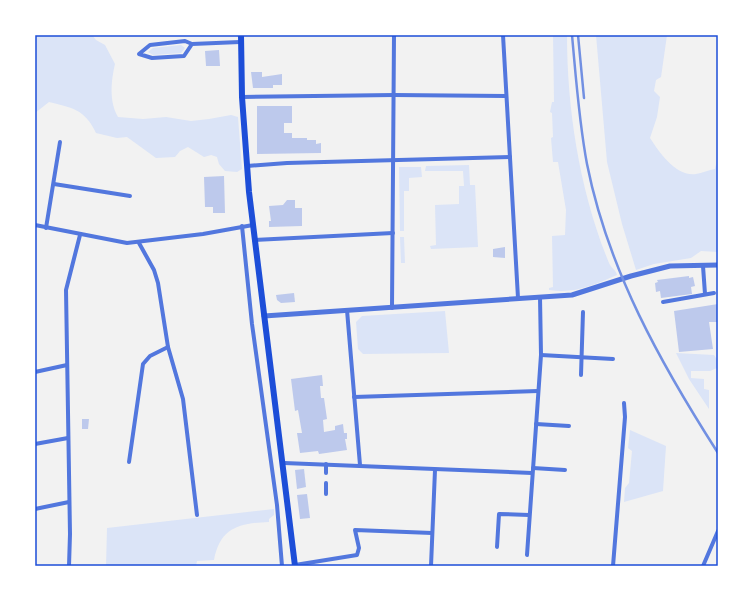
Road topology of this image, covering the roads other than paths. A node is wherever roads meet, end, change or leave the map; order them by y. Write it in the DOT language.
graph roads {
  1 [pos="394,35"];
  2 [pos="503,35"];
  3 [pos="240,38"];
  4 [pos="192,44"];
  5 [pos="394,95"];
  6 [pos="506,96"];
  7 [pos="242,97"];
  8 [pos="60,142"];
  9 [pos="510,157"];
  10 [pos="393,160"];
  11 [pos="247,166"];
  12 [pos="54,184"];
  13 [pos="130,196"];
  14 [pos="35,225"];
  15 [pos="253,225"];
  16 [pos="242,226"];
  17 [pos="46,228"];
  18 [pos="393,232"];
  19 [pos="80,235"];
  20 [pos="254,240"];
  21 [pos="139,243"];
  22 [pos="718,265"];
  23 [pos="703,266"];
  24 [pos="714,293"];
  25 [pos="705,294"];
  26 [pos="540,297"];
  27 [pos="518,298"];
  28 [pos="663,302"];
  29 [pos="392,308"];
  30 [pos="347,310"];
  31 [pos="583,312"];
  32 [pos="264,316"];
  33 [pos="168,347"];
  34 [pos="541,356"];
  35 [pos="582,356"];
  36 [pos="614,359"];
  37 [pos="67,365"];
  38 [pos="35,372"];
  39 [pos="581,375"];
  40 [pos="538,391"];
  41 [pos="354,397"];
  42 [pos="624,403"];
  43 [pos="536,424"];
  44 [pos="569,426"];
  45 [pos="68,438"];
  46 [pos="35,444"];
  47 [pos="129,462"];
  48 [pos="284,463"];
  49 [pos="326,464"];
  50 [pos="360,466"];
  51 [pos="435,470"];
  52 [pos="532,470"];
  53 [pos="565,470"];
  54 [pos="326,473"];
  55 [pos="326,483"];
  56 [pos="326,494"];
  57 [pos="69,502"];
  58 [pos="35,508"];
  59 [pos="197,515"];
  60 [pos="529,515"];
  61 [pos="718,531"];
  62 [pos="432,533"];
  63 [pos="497,547"];
  64 [pos="527,555"];
  65 [pos="69,566"];
  66 [pos="282,566"];
  67 [pos="295,566"];
  68 [pos="431,566"];
  69 [pos="613,566"];
  70 [pos="703,566"];
  1 -- 5 [label="street"];
  2 -- 6 [label="street"];
  3 -- 4 [label="street"];
  3 -- 7 [label="main road"];
  4 -- 4 [label="street"];
  5 -- 6 [label="street"];
  5 -- 7 [label="street"];
  5 -- 10 [label="street"];
  6 -- 9 [label="street"];
  7 -- 11 [label="main road"];
  8 -- 12 [label="street"];
  9 -- 10 [label="street"];
  9 -- 27 [label="street"];
  10 -- 11 [label="street"];
  10 -- 18 [label="street"];
  11 -- 15 [label="main road"];
  12 -- 13 [label="street"];
  12 -- 17 [label="street"];
  14 -- 17 [label="street"];
  15 -- 16 [label="street"];
  15 -- 20 [label="main road"];
  16 -- 21 [label="street"];
  16 -- 66 [label="street"];
  17 -- 19 [label="street"];
  18 -- 20 [label="street"];
  18 -- 29 [label="street"];
  19 -- 21 [label="street"];
  19 -- 37 [label="street"];
  20 -- 32 [label="main road"];
  21 -- 33 [label="street"];
  22 -- 23 [label="street"];
  23 -- 25 [label="street"];
  23 -- 26 [label="street"];
  24 -- 25 [label="street"];
  25 -- 28 [label="street"];
  26 -- 27 [label="street"];
  26 -- 34 [label="street"];
  27 -- 29 [label="street"];
  29 -- 30 [label="street"];
  30 -- 32 [label="street"];
  30 -- 41 [label="street"];
  31 -- 35 [label="street"];
  32 -- 48 [label="main road"];
  33 -- 47 [label="street"];
  33 -- 59 [label="street"];
  34 -- 35 [label="street"];
  34 -- 40 [label="street"];
  35 -- 36 [label="street"];
  35 -- 39 [label="street"];
  37 -- 38 [label="street"];
  37 -- 45 [label="street"];
  40 -- 41 [label="street"];
  40 -- 43 [label="street"];
  41 -- 50 [label="street"];
  42 -- 69 [label="street"];
  43 -- 44 [label="street"];
  43 -- 52 [label="street"];
  45 -- 46 [label="street"];
  45 -- 57 [label="street"];
  48 -- 49 [label="street"];
  48 -- 67 [label="main road"];
  49 -- 50 [label="street"];
  49 -- 54 [label="street"];
  50 -- 51 [label="street"];
  51 -- 52 [label="street"];
  51 -- 62 [label="street"];
  52 -- 53 [label="street"];
  52 -- 60 [label="street"];
  55 -- 56 [label="street"];
  57 -- 58 [label="street"];
  57 -- 65 [label="street"];
  60 -- 63 [label="street"];
  60 -- 64 [label="street"];
  61 -- 70 [label="street"];
  62 -- 67 [label="street"];
  62 -- 68 [label="street"];
}
